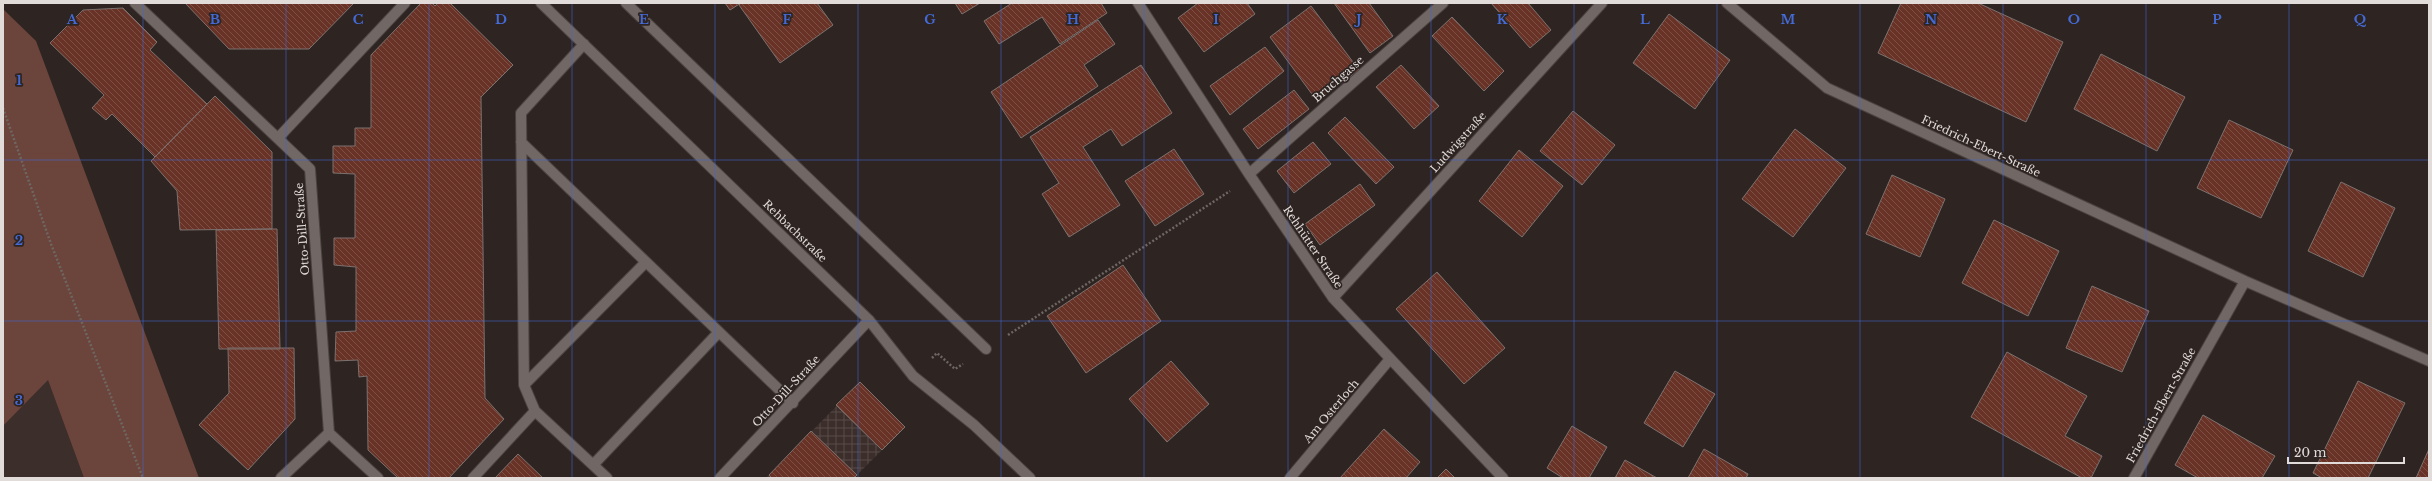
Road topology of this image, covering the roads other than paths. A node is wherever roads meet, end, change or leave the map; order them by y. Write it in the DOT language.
graph roads {
  1 [pos="135,3"];
  2 [pos="405,3"];
  3 [pos="541,3"];
  4 [pos="626,3"];
  5 [pos="1138,3"];
  6 [pos="1443,3"];
  7 [pos="1602,3"];
  8 [pos="1727,3"];
  9 [pos="584,44"];
  10 [pos="278,138"];
  11 [pos="521,142"];
  12 [pos="1248,174"];
  13 [pos="646,262"];
  14 [pos="2244,281"];
  15 [pos="1333,298"];
  16 [pos="869,320"];
  17 [pos="719,332"];
  18 [pos="986,349"];
  19 [pos="1390,359"];
  20 [pos="2429,361"];
  21 [pos="524,385"];
  22 [pos="793,403"];
  23 [pos="535,411"];
  24 [pos="329,432"];
  25 [pos="593,465"];
  26 [pos="281,478"];
  27 [pos="378,478"];
  28 [pos="473,478"];
  29 [pos="607,478"];
  30 [pos="720,478"];
  31 [pos="1030,478"];
  32 [pos="1290,478"];
  33 [pos="1503,478"];
  34 [pos="2134,478"];
  1 -- 10 [label="street, Otto-Dill-Straße"];
  2 -- 10 [label="street"];
  3 -- 9 [label="street, Rehbachstraße"];
  4 -- 18 [label="street"];
  5 -- 12 [label="street, Rehhütter Straße"];
  6 -- 12 [label="street, Bruchgasse"];
  7 -- 15 [label="street, Ludwigstraße"];
  8 -- 14 [label="street, Friedrich-Ebert-Straße"];
  9 -- 11 [label="street"];
  9 -- 16 [label="street, Rehbachstraße"];
  10 -- 24 [label="street, Otto-Dill-Straße"];
  11 -- 13 [label="street"];
  11 -- 21 [label="street"];
  12 -- 15 [label="street, Rehhütter Straße"];
  13 -- 17 [label="street"];
  13 -- 21 [label="street"];
  14 -- 20 [label="street, Friedrich-Ebert-Straße"];
  14 -- 34 [label="street, Friedrich-Ebert-Straße"];
  15 -- 19 [label="street, Rehhütter Straße"];
  16 -- 22 [label="street, Otto-Dill-Straße"];
  16 -- 31 [label="street, Rehbachstraße"];
  17 -- 22 [label="street"];
  17 -- 25 [label="street"];
  19 -- 32 [label="street, Am Osterloch"];
  19 -- 33 [label="street, Rehhütter Straße"];
  21 -- 23 [label="street"];
  22 -- 30 [label="street, Otto-Dill-Straße"];
  23 -- 25 [label="street"];
  23 -- 28 [label="street"];
  24 -- 26 [label="street"];
  24 -- 27 [label="street"];
  25 -- 29 [label="street"];
}
